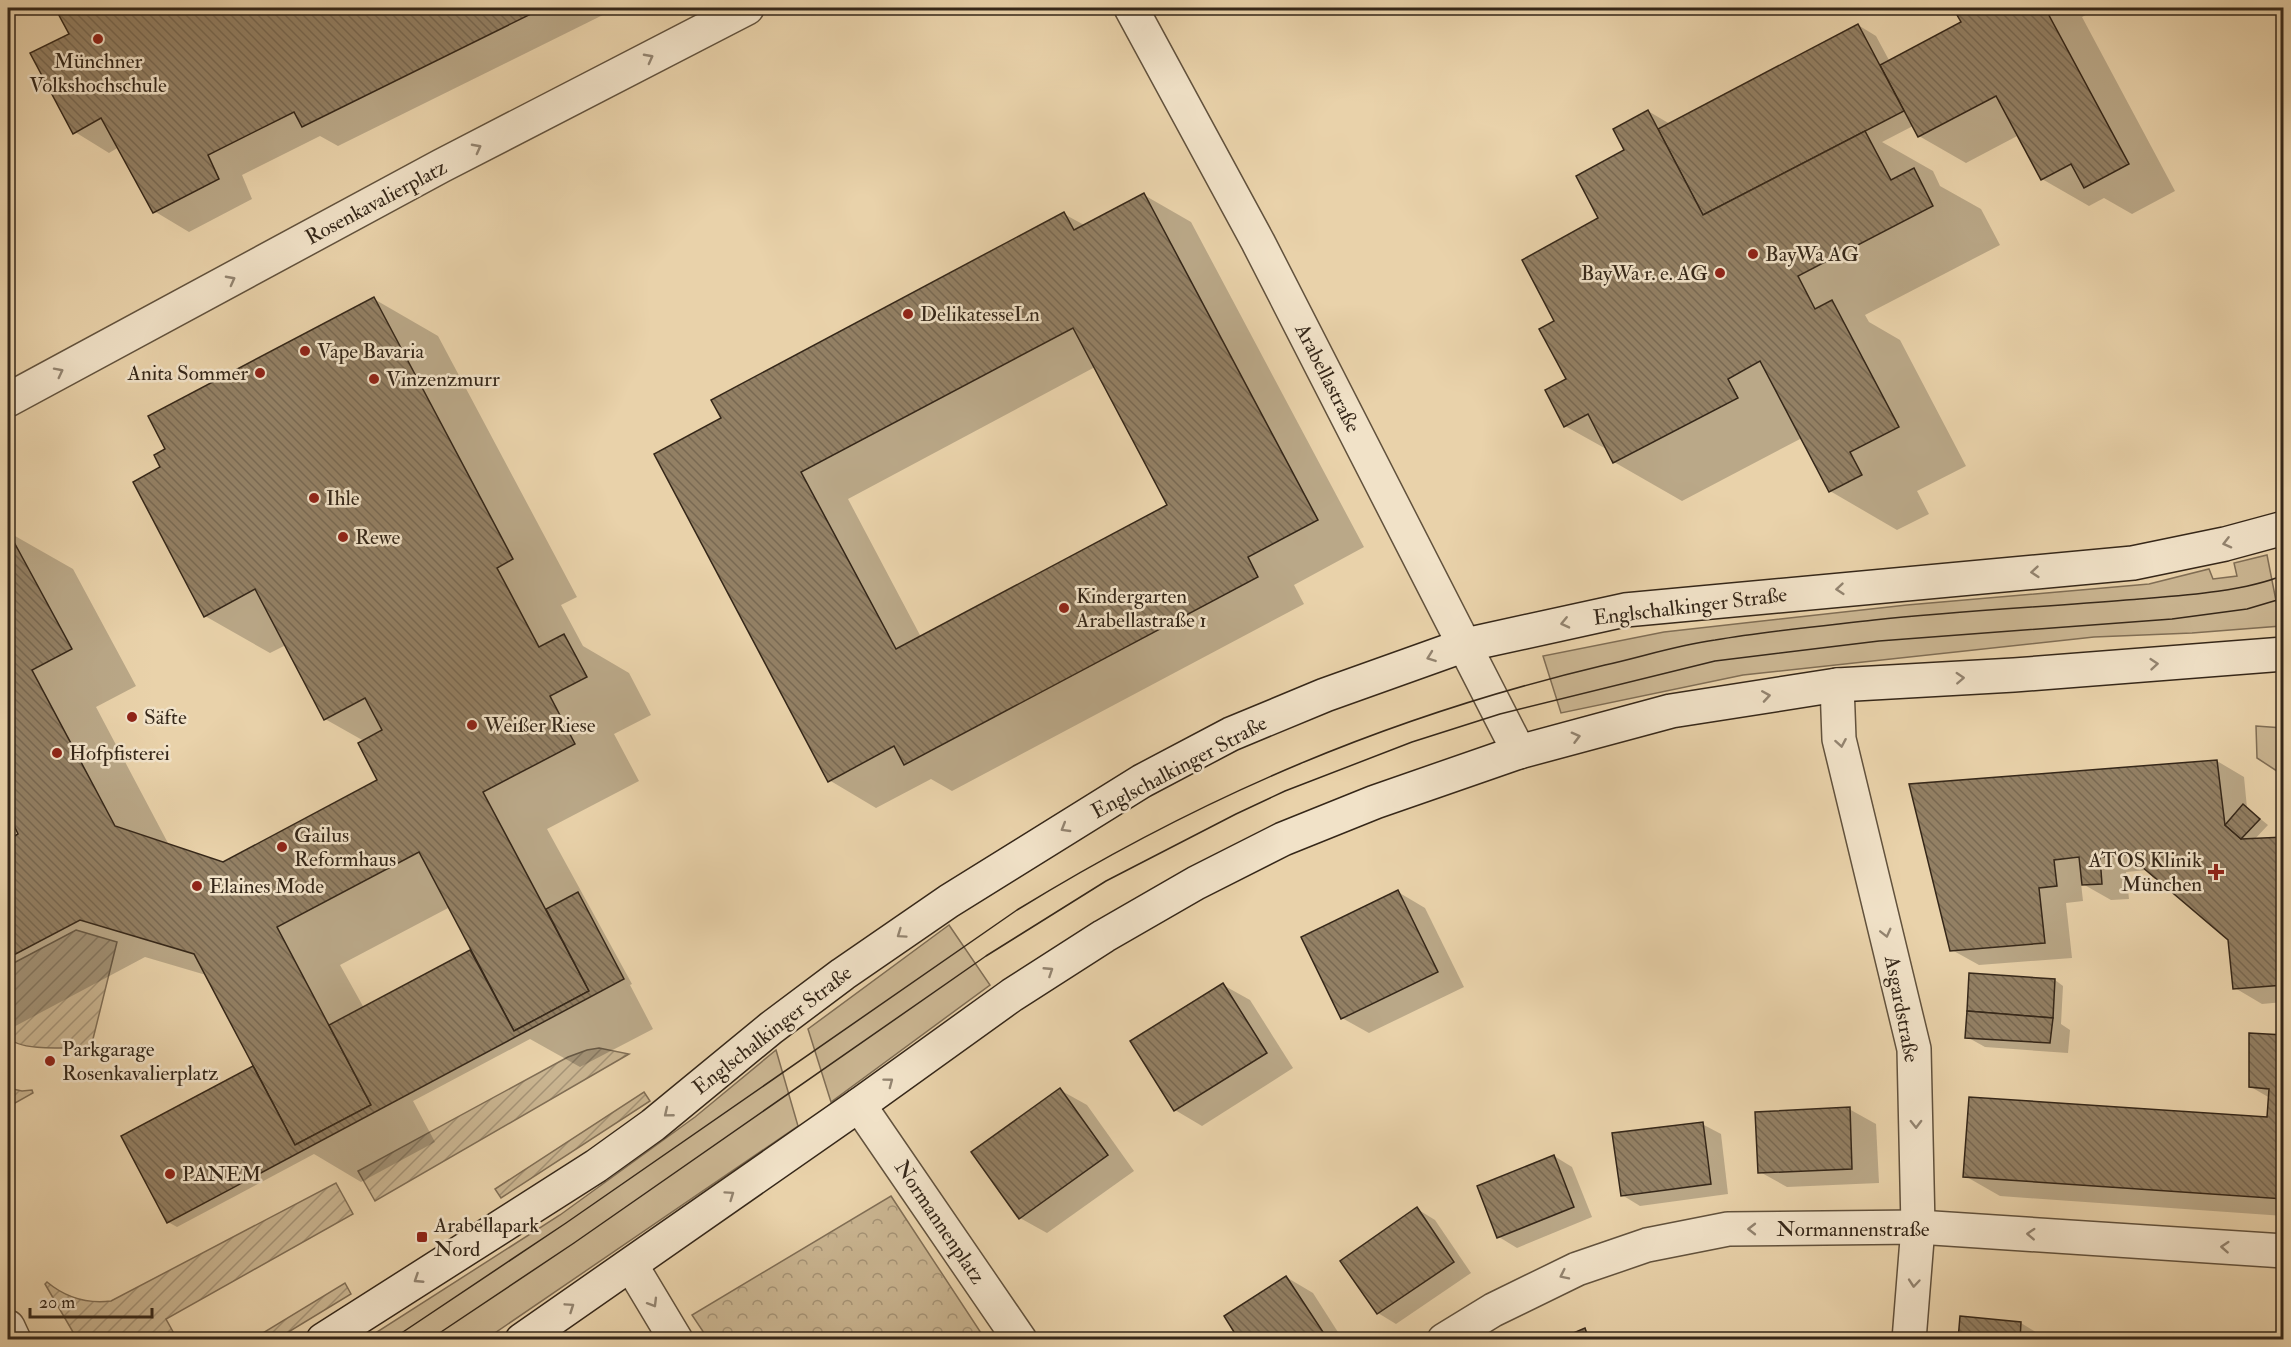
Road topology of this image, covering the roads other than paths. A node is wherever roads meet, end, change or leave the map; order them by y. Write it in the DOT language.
graph roads {
  1 [pos="747,8"];
  2 [pos="1131,8"];
  3 [pos="8,400"];
  4 [pos="2283,528"];
  5 [pos="1465,645"];
  6 [pos="2283,654"];
  7 [pos="1837,685"];
  8 [pos="1519,753"];
  9 [pos="859,1105"];
  10 [pos="1918,1227"];
  11 [pos="2283,1251"];
  12 [pos="631,1265"];
  13 [pos="8,1328"];
  14 [pos="14,1340"];
  15 [pos="322,1340"];
  16 [pos="522,1340"];
  17 [pos="676,1340"];
  18 [pos="1020,1340"];
  19 [pos="1444,1340"];
  20 [pos="1909,1340"];
  3 -- 1 [label="main road, Rosenkavalierplatz, one-way"];
  2 -- 5 [label="main road, Arabellastraße"];
  4 -- 5 [label="main road, Englschalkinger Straße, one-way"];
  5 -- 8 [label="main road, Arabellastraße"];
  5 -- 15 [label="main road, Englschalkinger Straße, one-way"];
  7 -- 6 [label="main road, one-way"];
  8 -- 7 [label="main road, one-way"];
  7 -- 10 [label="main road, Asgardstraße, one-way"];
  9 -- 8 [label="main road, one-way"];
  12 -- 9 [label="main road, one-way"];
  9 -- 18 [label="main road, Normannenplatz"];
  11 -- 10 [label="main road, Normannenstraße, one-way"];
  10 -- 19 [label="main road, Normannenstraße, one-way"];
  10 -- 20 [label="main road, Asgardstraße, one-way"];
  16 -- 12 [label="main road, one-way"];
  12 -- 17 [label="main road, one-way"];
  13 -- 14 [label="main road"];
}
